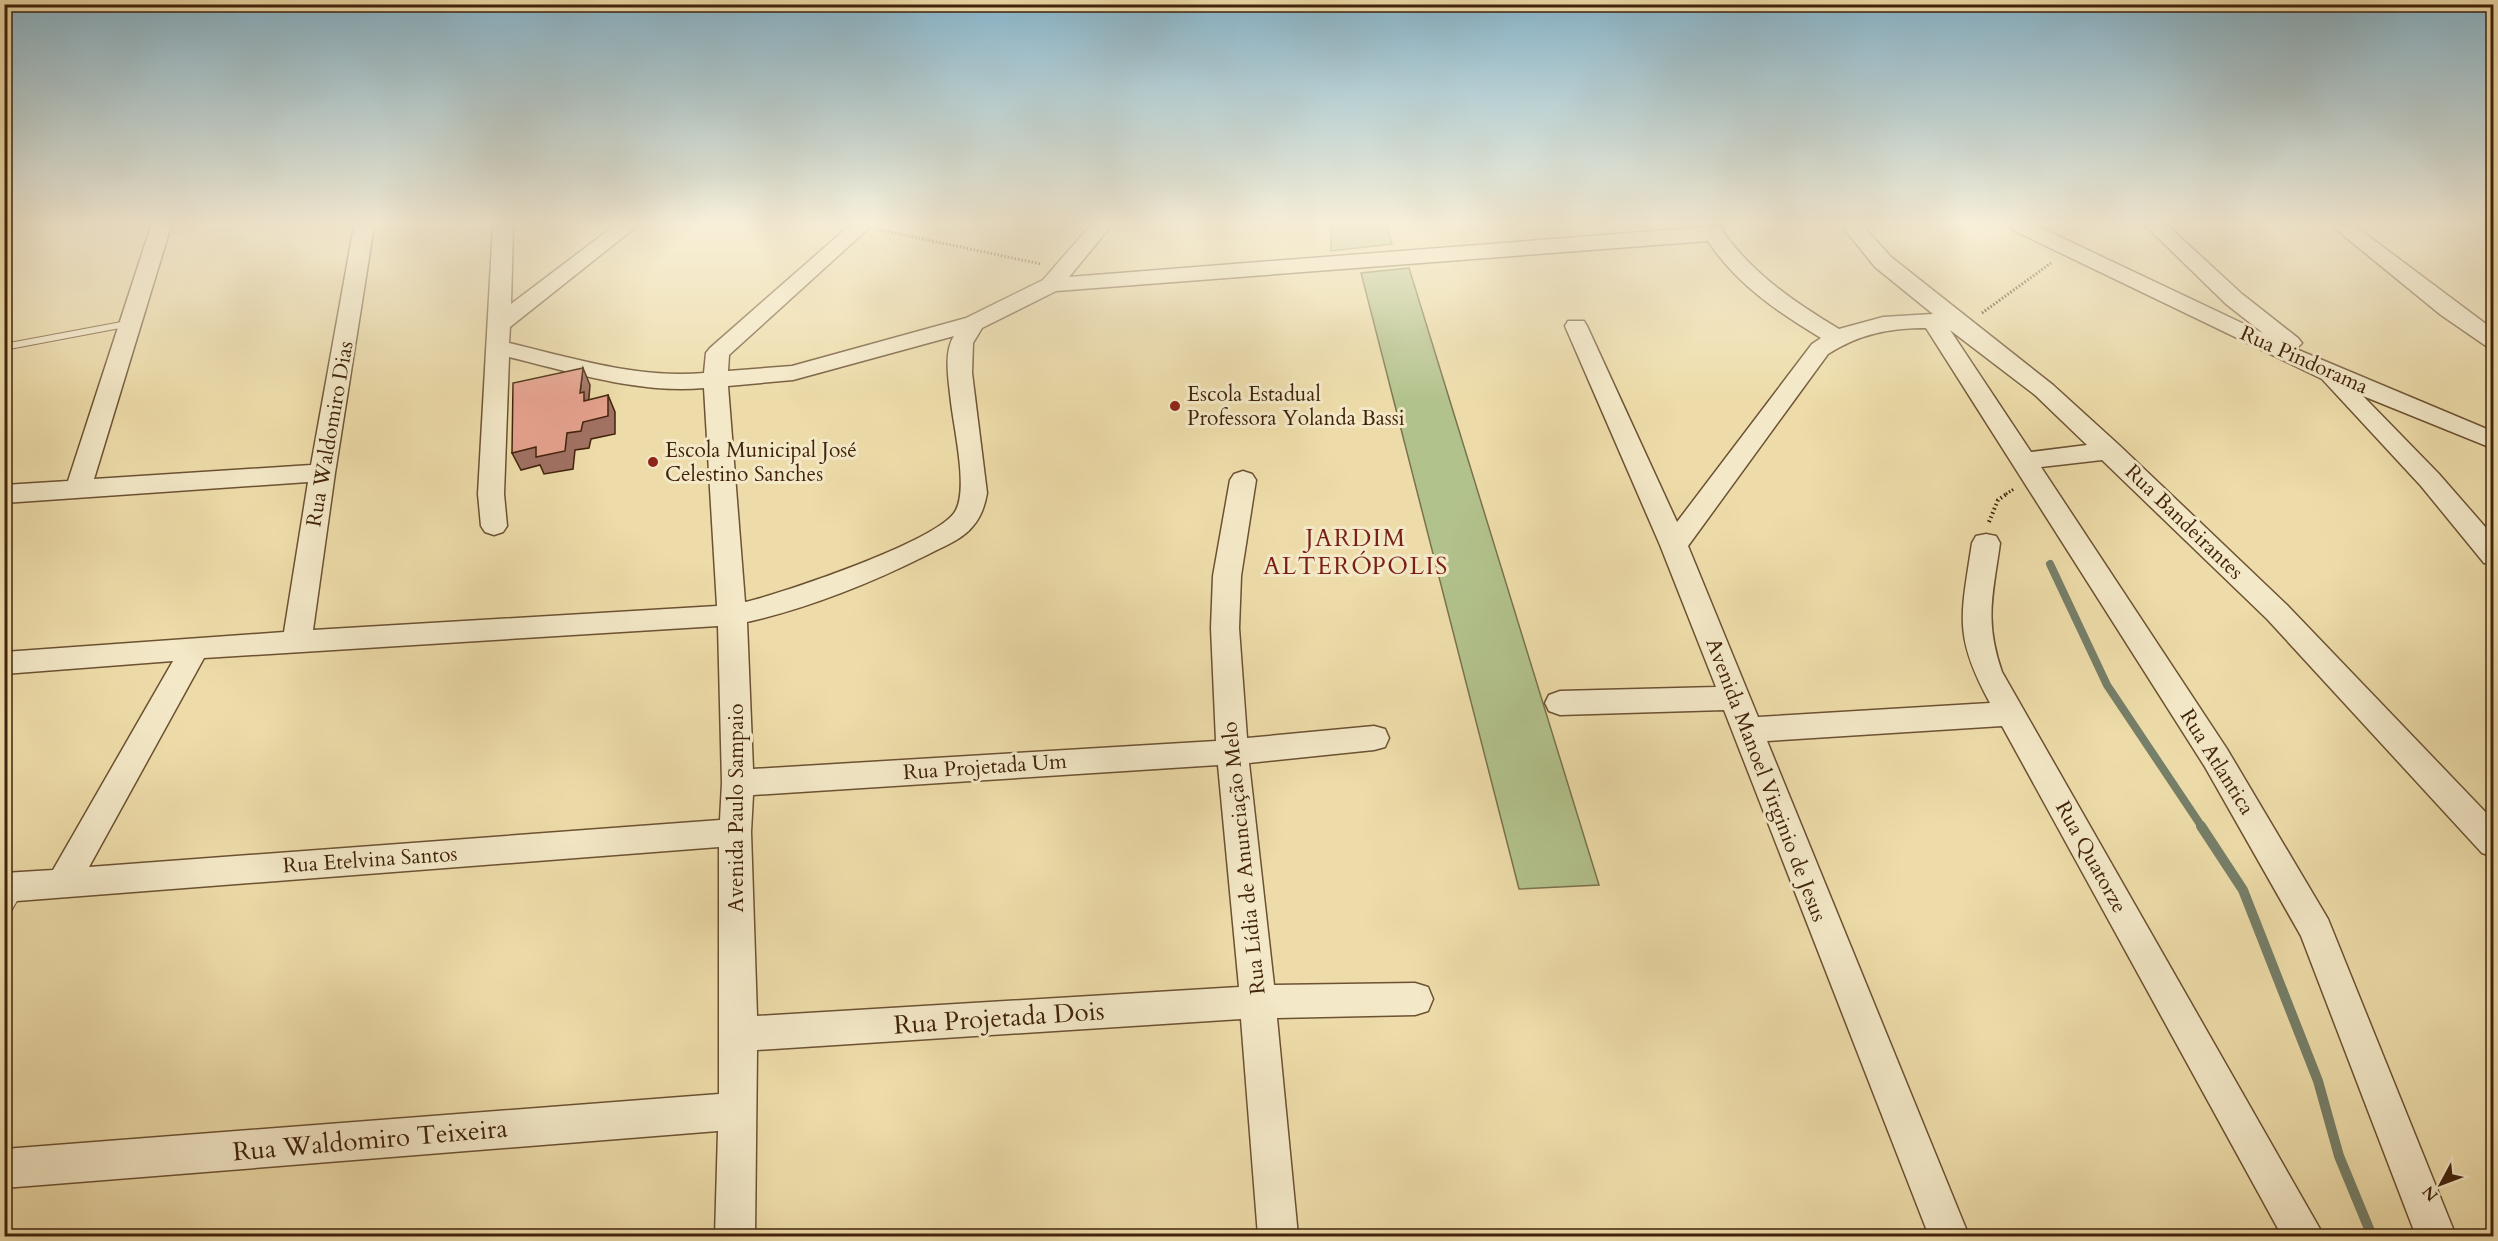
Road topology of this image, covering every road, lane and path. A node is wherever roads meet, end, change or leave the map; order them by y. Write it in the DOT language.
graph roads {
  1 [pos="144,284"];
  2 [pos="354,284"];
  3 [pos="501,284"];
  4 [pos="559,284"];
  5 [pos="796,284"];
  6 [pos="1045,284"];
  7 [pos="1754,284"];
  8 [pos="1906,284"];
  9 [pos="2022,284"];
  10 [pos="2140,284"];
  11 [pos="2219,284"];
  12 [pos="2416,284"];
  13 [pos="1946,322"];
  14 [pos="132,323"];
  15 [pos="974,323"];
  16 [pos="1576,326"];
  17 [pos="499,335"];
  18 [pos="1836,337"];
  19 [pos="2493,341"];
  20 [pos="4,347"];
  21 [pos="2328,373"];
  22 [pos="715,379"];
  23 [pos="2493,441"];
  24 [pos="2110,451"];
  25 [pos="2032,471"];
  26 [pos="322,473"];
  27 [pos="1243,480"];
  28 [pos="78,489"];
  29 [pos="4,494"];
  30 [pos="494,526"];
  31 [pos="1986,543"];
  32 [pos="1674,545"];
  33 [pos="2493,556"];
  34 [pos="732,615"];
  35 [pos="297,643"];
  36 [pos="195,648"];
  37 [pos="4,663"];
  38 [pos="1734,698"];
  39 [pos="1560,704"];
  40 [pos="2010,714"];
  41 [pos="1746,730"];
  42 [pos="1374,738"];
  43 [pos="1232,752"];
  44 [pos="738,783"];
  45 [pos="735,832"];
  46 [pos="2493,843"];
  47 [pos="63,883"];
  48 [pos="9,894"];
  49 [pos="1415,999"];
  50 [pos="1258,1002"];
  51 [pos="739,1034"];
  52 [pos="736,1111"];
  53 [pos="4,1169"];
  54 [pos="735,1236"];
  55 [pos="1278,1236"];
  56 [pos="1949,1236"];
  57 [pos="2304,1236"];
  58 [pos="2436,1236"];
  1 -- 14 [label="street"];
  2 -- 26 [label="street, Rua Waldomiro Dias"];
  3 -- 17 [label="street"];
  4 -- 17 [label="street"];
  5 -- 22 [label="street, Avenida Paulo Sampaio"];
  6 -- 15 [label="street"];
  7 -- 18 [label="street"];
  8 -- 13 [label="street, Rua Bandeirantes"];
  9 -- 13 [label="path"];
  10 -- 21 [label="street, Rua Pindorama"];
  11 -- 21 [label="street"];
  12 -- 19 [label="street"];
  13 -- 18 [label="street"];
  13 -- 24 [label="street, Rua Bandeirantes"];
  13 -- 25 [label="street, Rua Atlantica"];
  14 -- 20 [label="lane"];
  14 -- 28 [label="street"];
  15 -- 22 [label="street"];
  15 -- 34 [label="street"];
  16 -- 32 [label="street, Avenida Manoel Virginio de Jesus"];
  17 -- 22 [label="street"];
  17 -- 30 [label="street"];
  18 -- 32 [label="street"];
  21 -- 23 [label="street, Rua Pindorama"];
  21 -- 33 [label="street"];
  22 -- 34 [label="street, Avenida Paulo Sampaio"];
  24 -- 25 [label="street"];
  24 -- 46 [label="street, Rua Bandeirantes"];
  25 -- 31 [label="path"];
  25 -- 58 [label="street, Rua Atlantica"];
  26 -- 28 [label="street"];
  26 -- 35 [label="street, Rua Waldomiro Dias"];
  27 -- 43 [label="street, Rua Lídia de Anunciação Melo"];
  28 -- 29 [label="street"];
  31 -- 40 [label="street, Rua Quatorze"];
  32 -- 38 [label="street, Avenida Manoel Virginio de Jesus"];
  34 -- 35 [label="street"];
  34 -- 44 [label="street, Avenida Paulo Sampaio"];
  35 -- 36 [label="street"];
  36 -- 37 [label="street"];
  36 -- 47 [label="street"];
  38 -- 39 [label="street"];
  38 -- 41 [label="street, Avenida Manoel Virginio de Jesus"];
  40 -- 41 [label="street"];
  40 -- 57 [label="street, Rua Quatorze"];
  41 -- 56 [label="street, Avenida Manoel Virginio de Jesus"];
  42 -- 43 [label="street, Rua Projetada Um"];
  43 -- 44 [label="street, Rua Projetada Um"];
  43 -- 50 [label="street, Rua Lídia de Anunciação Melo"];
  44 -- 45 [label="street, Avenida Paulo Sampaio"];
  45 -- 47 [label="street, Rua Etelvina Santos"];
  45 -- 51 [label="street, Avenida Paulo Sampaio"];
  47 -- 48 [label="street, Rua Etelvina Santos"];
  49 -- 50 [label="street, Rua Projetada Dois"];
  50 -- 51 [label="street, Rua Projetada Dois"];
  50 -- 55 [label="street, Rua Lídia de Anunciação Melo"];
  51 -- 52 [label="street, Avenida Paulo Sampaio"];
  52 -- 53 [label="street, Rua Waldomiro Teixeira"];
  52 -- 54 [label="street, Avenida Paulo Sampaio"];
}
